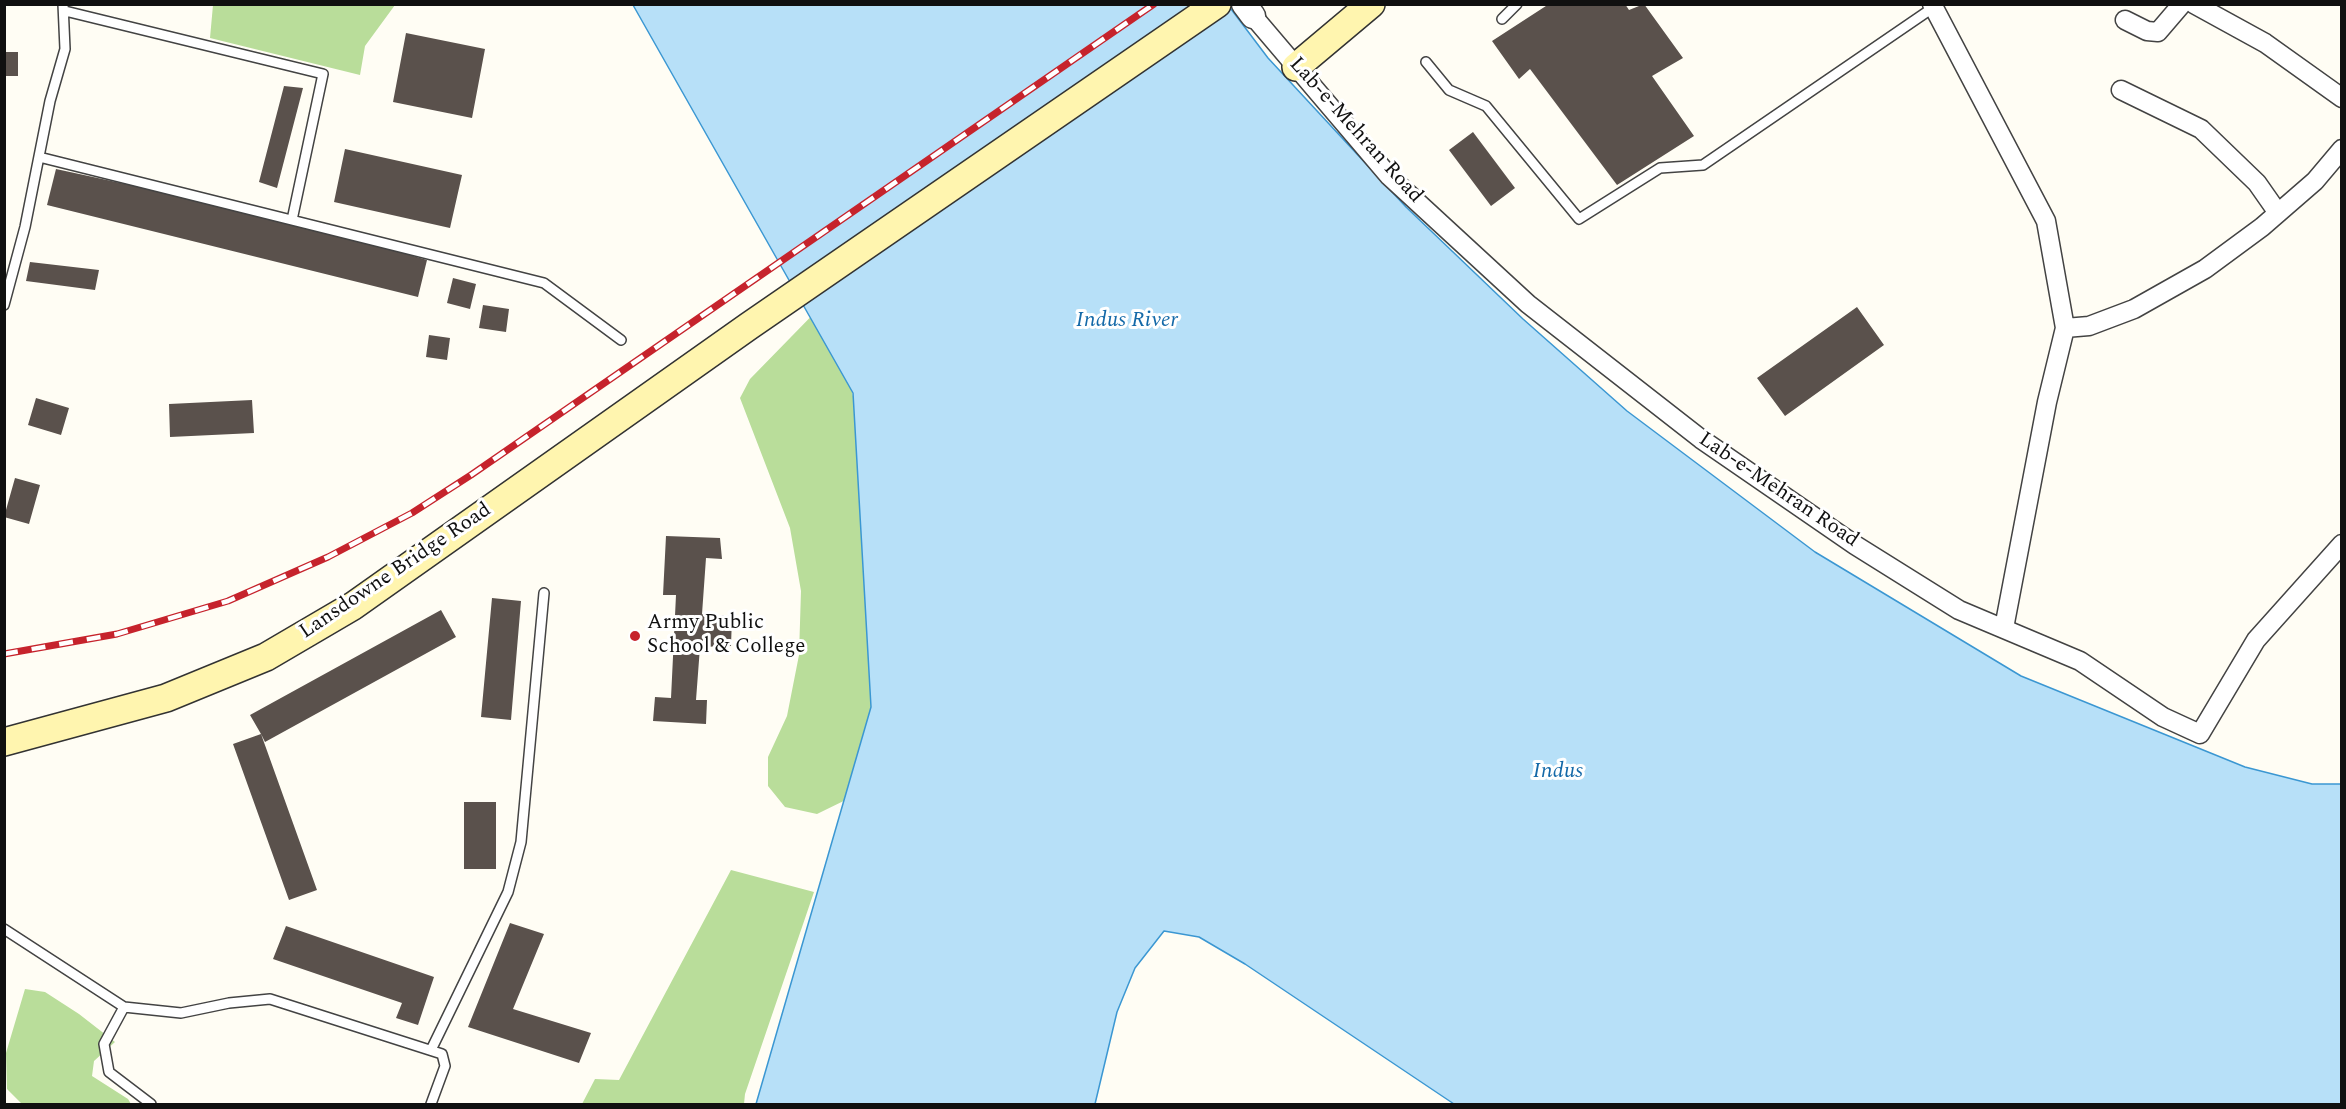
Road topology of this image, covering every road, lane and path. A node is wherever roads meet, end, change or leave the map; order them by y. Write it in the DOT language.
graph roads {
  1 [pos="1217,4"];
  2 [pos="1371,4"];
  3 [pos="1517,4"];
  4 [pos="2182,4"];
  5 [pos="1933,6"];
  6 [pos="2205,6"];
  7 [pos="64,8"];
  8 [pos="1248,10"];
  9 [pos="1502,19"];
  10 [pos="2124,20"];
  11 [pos="1426,62"];
  12 [pos="1296,67"];
  13 [pos="2121,90"];
  14 [pos="2342,98"];
  15 [pos="2342,149"];
  16 [pos="39,157"];
  17 [pos="2278,213"];
  18 [pos="292,220"];
  19 [pos="4,305"];
  20 [pos="2065,328"];
  21 [pos="621,340"];
  22 [pos="2342,544"];
  23 [pos="544,593"];
  24 [pos="2004,628"];
  25 [pos="4,742"];
  26 [pos="4,929"];
  27 [pos="124,1007"];
  28 [pos="431,1050"];
  29 [pos="151,1104"];
  30 [pos="431,1104"];
  1 -- 25 [label="main road, Lansdowne Bridge Road"];
  2 -- 12 [label="main road"];
  3 -- 9 [label="lane"];
  4 -- 10 [label="street"];
  5 -- 11 [label="lane"];
  5 -- 20 [label="street"];
  6 -- 14 [label="street"];
  7 -- 16 [label="lane"];
  7 -- 18 [label="lane"];
  8 -- 12 [label="street, Lab-e-Mehran Road"];
  12 -- 24 [label="street, Lab-e-Mehran Road"];
  13 -- 17 [label="street"];
  15 -- 17 [label="street"];
  16 -- 18 [label="lane"];
  16 -- 19 [label="lane"];
  17 -- 20 [label="street"];
  18 -- 21 [label="lane"];
  20 -- 24 [label="street"];
  22 -- 24 [label="street, Lab-e-Mehran Road"];
  23 -- 28 [label="lane"];
  26 -- 27 [label="lane"];
  27 -- 28 [label="lane"];
  27 -- 29 [label="lane"];
  28 -- 30 [label="lane"];
}
